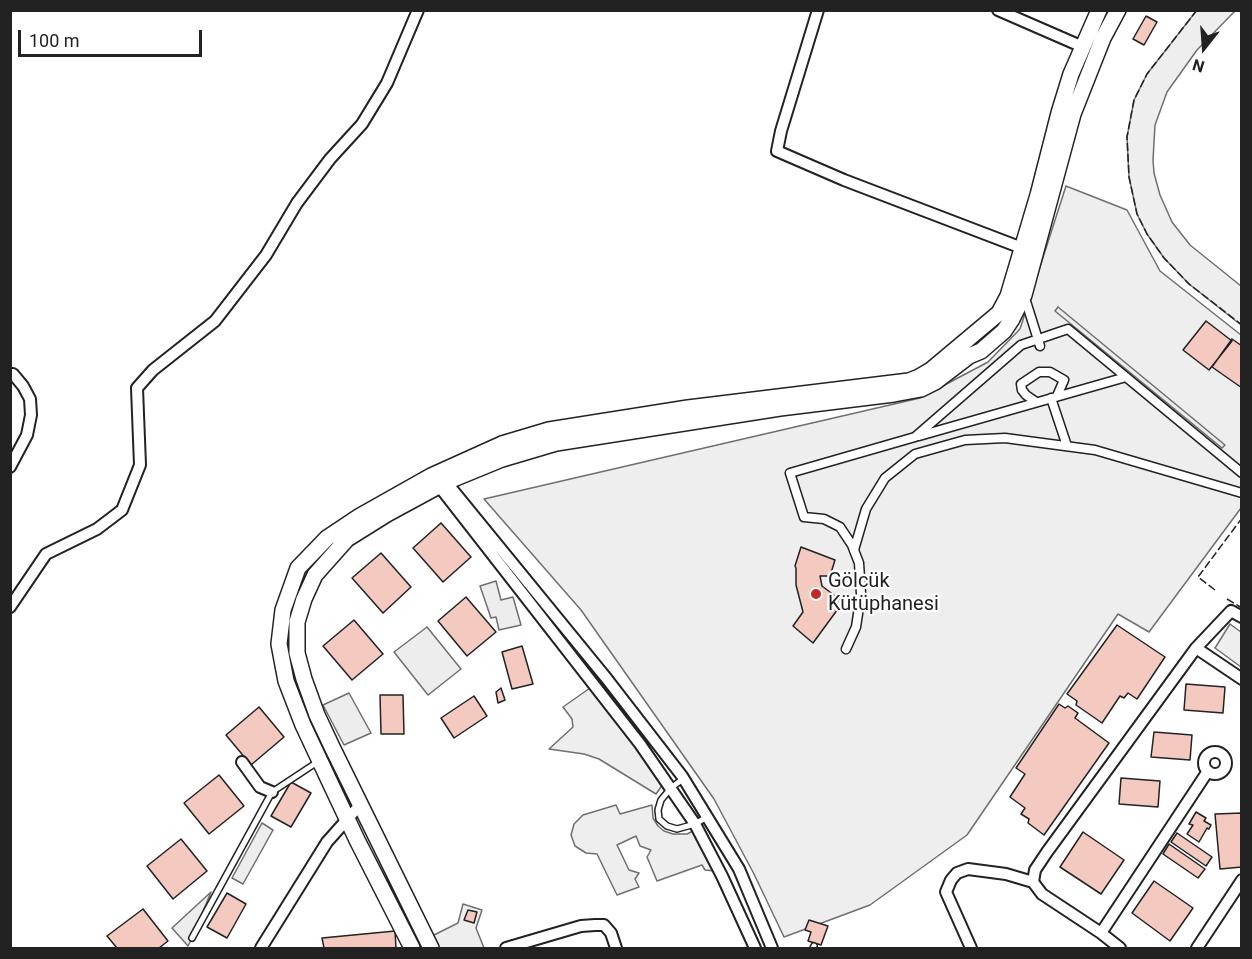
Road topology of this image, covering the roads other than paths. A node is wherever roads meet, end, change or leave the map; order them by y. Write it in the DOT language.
graph roads {
  1 [pos="418,10"];
  2 [pos="818,10"];
  3 [pos="998,10"];
  4 [pos="1099,10"];
  5 [pos="1118,10"];
  6 [pos="1083,47"];
  7 [pos="1022,248"];
  8 [pos="1024,295"];
  9 [pos="1039,342"];
  10 [pos="10,374"];
  11 [pos="1126,376"];
  12 [pos="1054,397"];
  13 [pos="1036,402"];
  14 [pos="915,437"];
  15 [pos="1067,446"];
  16 [pos="10,467"];
  17 [pos="1242,473"];
  18 [pos="439,479"];
  19 [pos="1242,493"];
  20 [pos="854,551"];
  21 [pos="10,607"];
  22 [pos="1242,618"];
  23 [pos="1196,648"];
  24 [pos="846,649"];
  25 [pos="1242,679"];
  26 [pos="320,760"];
  27 [pos="242,762"];
  28 [pos="1208,771"];
  29 [pos="684,778"];
  30 [pos="671,789"];
  31 [pos="272,792"];
  32 [pos="360,805"];
  33 [pos="707,817"];
  34 [pos="347,819"];
  35 [pos="695,824"];
  36 [pos="1242,880"];
  37 [pos="1033,882"];
  38 [pos="1101,933"];
  39 [pos="192,938"];
  40 [pos="261,948"];
  41 [pos="412,948"];
  42 [pos="431,948"];
  43 [pos="506,948"];
  44 [pos="616,948"];
  45 [pos="755,948"];
  46 [pos="772,948"];
  47 [pos="971,948"];
  48 [pos="1118,948"];
  49 [pos="1197,948"];
  1 -- 21 [label="street"];
  2 -- 7 [label="street"];
  3 -- 6 [label="street"];
  4 -- 6 [label="main road"];
  5 -- 8 [label="main road"];
  6 -- 7 [label="main road"];
  7 -- 18 [label="main road"];
  8 -- 9 [label="street"];
  8 -- 18 [label="main road"];
  9 -- 11 [label="street"];
  9 -- 14 [label="street"];
  10 -- 16 [label="street"];
  11 -- 12 [label="street"];
  11 -- 17 [label="street"];
  12 -- 13 [label="street"];
  12 -- 13 [label="street"];
  12 -- 15 [label="street"];
  13 -- 14 [label="street"];
  14 -- 20 [label="street"];
  15 -- 19 [label="street"];
  15 -- 20 [label="street"];
  18 -- 26 [label="main road"];
  18 -- 29 [label="street"];
  18 -- 30 [label="street"];
  18 -- 32 [label="main road"];
  20 -- 24 [label="street"];
  22 -- 23 [label="street"];
  23 -- 25 [label="street"];
  23 -- 37 [label="street"];
  26 -- 31 [label="lane"];
  26 -- 34 [label="main road"];
  27 -- 31 [label="street"];
  28 -- 38 [label="street"];
  29 -- 30 [label="lane"];
  29 -- 33 [label="street"];
  30 -- 35 [label="street"];
  30 -- 35 [label="lane"];
  31 -- 39 [label="lane"];
  32 -- 34 [label="street"];
  32 -- 42 [label="main road"];
  33 -- 35 [label="lane"];
  33 -- 46 [label="street"];
  34 -- 40 [label="street"];
  34 -- 41 [label="main road"];
  35 -- 45 [label="street"];
  36 -- 49 [label="street"];
  37 -- 38 [label="street"];
  37 -- 47 [label="street"];
  38 -- 48 [label="street"];
  43 -- 44 [label="street"];
}
